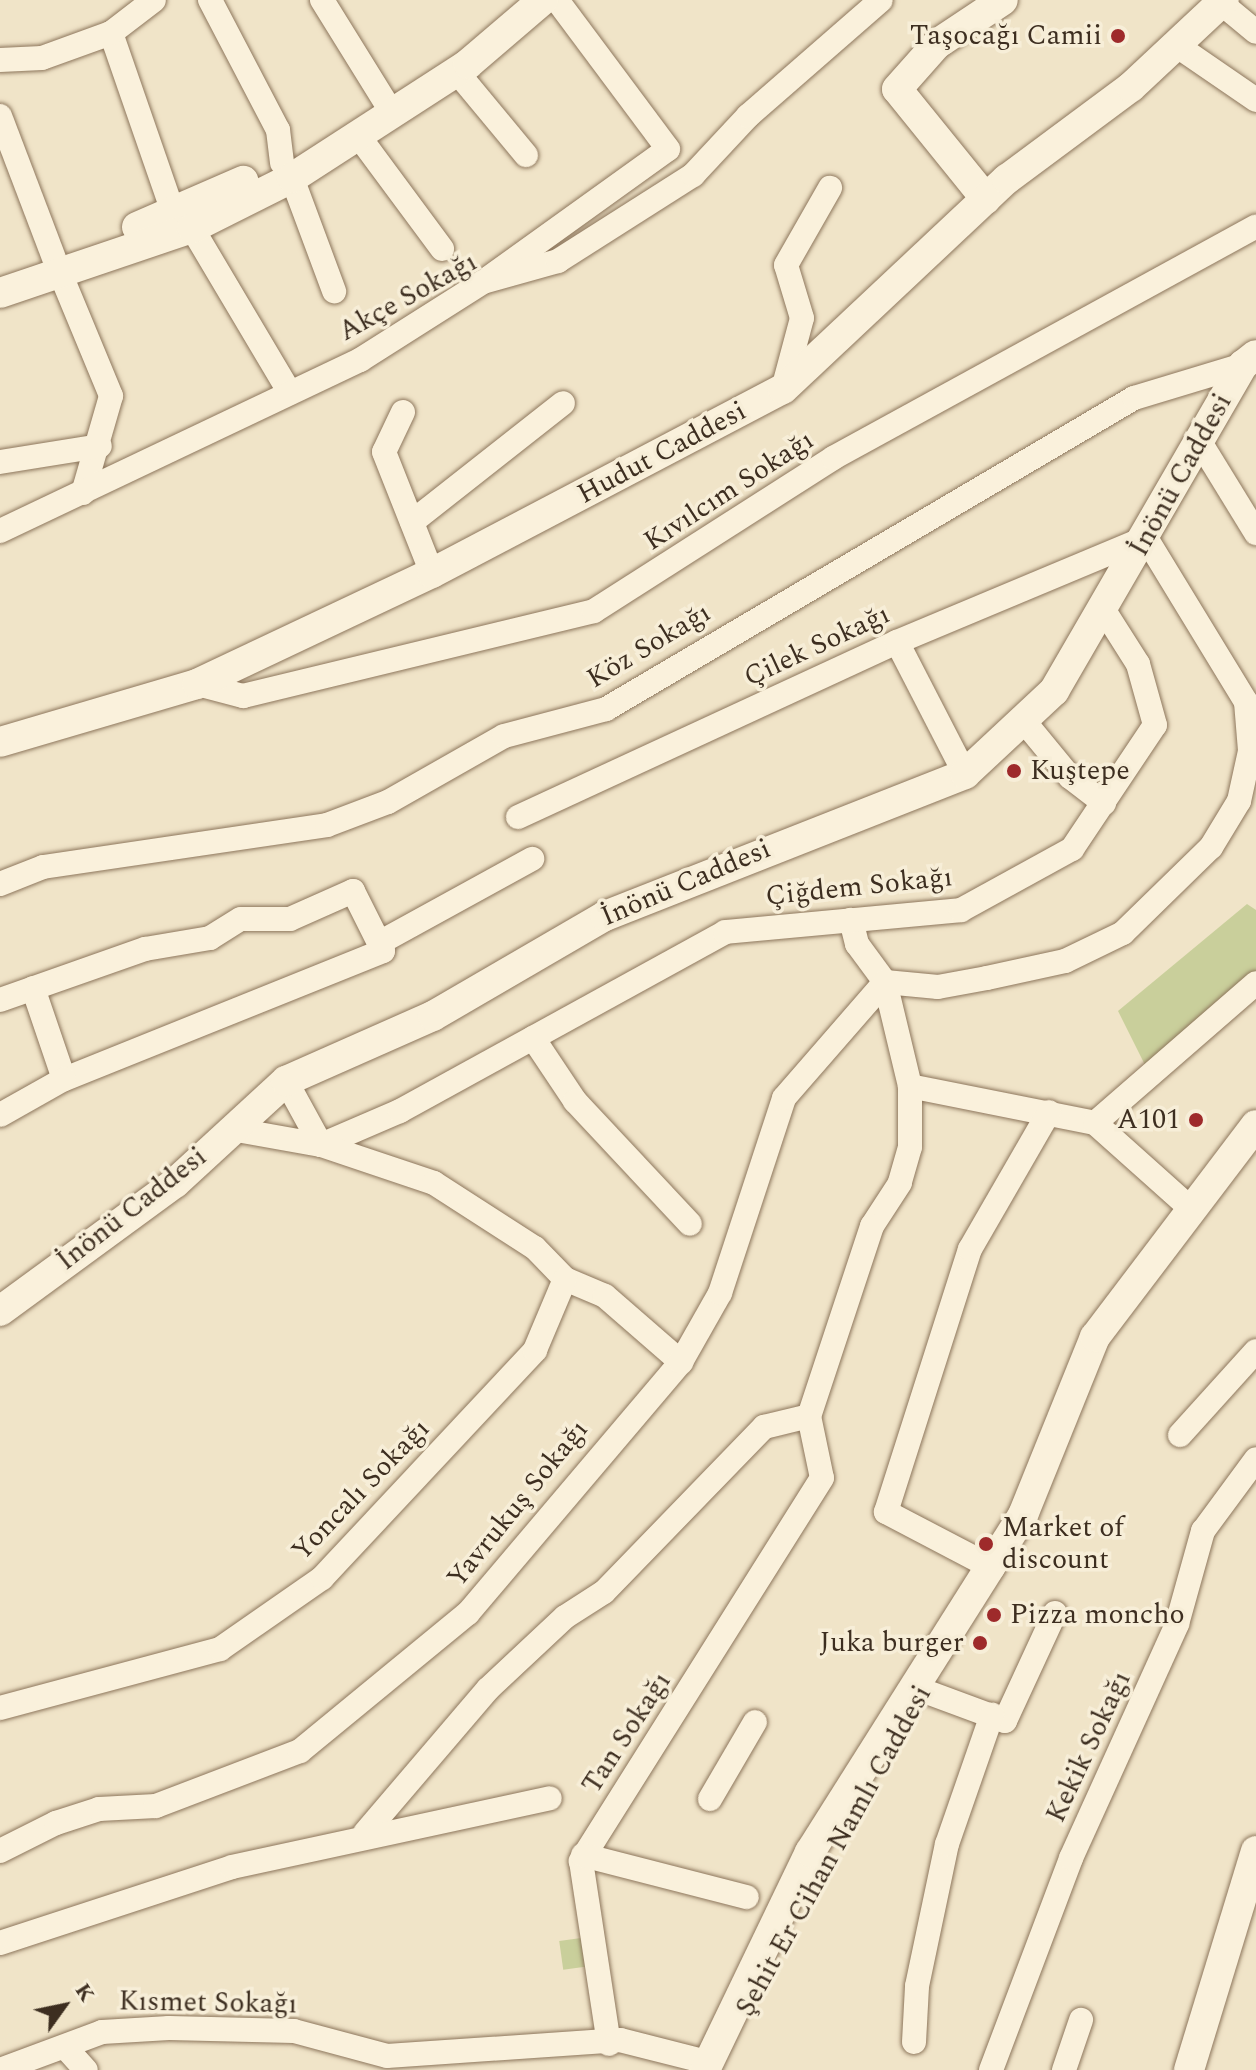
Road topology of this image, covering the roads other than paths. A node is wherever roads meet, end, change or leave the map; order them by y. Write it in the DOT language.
graph roads {
  1 [pos="154,0"];
  2 [pos="210,0"];
  3 [pos="322,0"];
  4 [pos="523,0"];
  5 [pos="543,0"];
  6 [pos="557,0"];
  7 [pos="881,0"];
  8 [pos="1003,0"];
  9 [pos="1223,1"];
  10 [pos="1256,32"];
  11 [pos="111,33"];
  12 [pos="1176,45"];
  13 [pos="0,60"];
  14 [pos="457,72"];
  15 [pos="384,100"];
  16 [pos="1256,100"];
  17 [pos="0,116"];
  18 [pos="360,138"];
  19 [pos="8,146"];
  20 [pos="526,155"];
  21 [pos="287,171"];
  22 [pos="830,188"];
  23 [pos="986,199"];
  24 [pos="182,220"];
  25 [pos="1256,226"];
  26 [pos="442,249"];
  27 [pos="58,266"];
  28 [pos="0,273"];
  29 [pos="483,282"];
  30 [pos="334,291"];
  31 [pos="0,293"];
  32 [pos="1250,360"];
  33 [pos="783,389"];
  34 [pos="288,390"];
  35 [pos="563,403"];
  36 [pos="403,412"];
  37 [pos="1200,442"];
  38 [pos="100,446"];
  39 [pos="0,462"];
  40 [pos="83,493"];
  41 [pos="412,522"];
  42 [pos="0,531"];
  43 [pos="1256,533"];
  44 [pos="1146,538"];
  45 [pos="432,573"];
  46 [pos="1105,612"];
  47 [pos="897,642"];
  48 [pos="197,684"];
  49 [pos="1251,695"];
  50 [pos="1023,720"];
  51 [pos="0,742"];
  52 [pos="965,774"];
  53 [pos="1104,803"];
  54 [pos="518,817"];
  55 [pos="532,859"];
  56 [pos="0,884"];
  57 [pos="851,920"];
  58 [pos="381,947"];
  59 [pos="885,982"];
  60 [pos="1256,983"];
  61 [pos="33,988"];
  62 [pos="0,1000"];
  63 [pos="533,1038"];
  64 [pos="64,1079"];
  65 [pos="286,1081"];
  66 [pos="910,1086"];
  67 [pos="1049,1112"];
  68 [pos="0,1115"];
  69 [pos="1095,1123"];
  70 [pos="231,1129"];
  71 [pos="1252,1143"];
  72 [pos="321,1145"];
  73 [pos="1190,1208"];
  74 [pos="690,1224"];
  75 [pos="565,1279"];
  76 [pos="0,1311"];
  77 [pos="1256,1351"];
  78 [pos="681,1362"];
  79 [pos="809,1416"];
  80 [pos="1180,1435"];
  81 [pos="1256,1459"];
  82 [pos="993,1568"];
  83 [pos="1055,1613"];
  84 [pos="919,1689"];
  85 [pos="0,1708"];
  86 [pos="999,1718"];
  87 [pos="755,1722"];
  88 [pos="550,1798"];
  89 [pos="710,1799"];
  90 [pos="365,1833"];
  91 [pos="0,1851"];
  92 [pos="1256,1851"];
  93 [pos="583,1855"];
  94 [pos="747,1897"];
  95 [pos="0,1943"];
  96 [pos="1081,2020"];
  97 [pos="914,2042"];
  98 [pos="609,2044"];
  99 [pos="65,2047"];
  100 [pos="709,2067"];
  101 [pos="1,2069"];
  102 [pos="86,2070"];
  103 [pos="991,2070"];
  104 [pos="1064,2070"];
  105 [pos="1189,2070"];
  1 -- 11 [label="street"];
  2 -- 21 [label="street"];
  3 -- 15 [label="street"];
  4 -- 15 [label="street"];
  5 -- 14 [label="street"];
  6 -- 29 [label="street"];
  7 -- 29 [label="street, Akçe Sokağı"];
  8 -- 23 [label="street"];
  9 -- 10 [label="street"];
  9 -- 12 [label="street, Hudut Caddesi"];
  11 -- 13 [label="street"];
  11 -- 24 [label="street"];
  12 -- 16 [label="street"];
  12 -- 23 [label="street, Hudut Caddesi"];
  14 -- 18 [label="street"];
  14 -- 20 [label="street"];
  15 -- 21 [label="street"];
  17 -- 19 [label="street"];
  18 -- 21 [label="street"];
  18 -- 26 [label="street"];
  19 -- 27 [label="street"];
  21 -- 24 [label="street"];
  21 -- 30 [label="street"];
  22 -- 33 [label="street"];
  23 -- 33 [label="street, Hudut Caddesi"];
  24 -- 27 [label="street"];
  24 -- 34 [label="street"];
  25 -- 48 [label="street, Kıvılcım Sokağı"];
  27 -- 28 [label="street"];
  27 -- 31 [label="street"];
  27 -- 38 [label="street"];
  29 -- 34 [label="street, Akçe Sokağı"];
  32 -- 37 [label="street, İnönü Caddesi"];
  32 -- 56 [label="street, Köz Sokağı"];
  33 -- 45 [label="street, Hudut Caddesi"];
  34 -- 40 [label="street, Akçe Sokağı"];
  35 -- 41 [label="street"];
  36 -- 41 [label="street"];
  37 -- 43 [label="street"];
  37 -- 44 [label="street, İnönü Caddesi"];
  38 -- 39 [label="street"];
  38 -- 40 [label="street"];
  40 -- 42 [label="street, Akçe Sokağı"];
  41 -- 45 [label="street"];
  44 -- 46 [label="street, İnönü Caddesi"];
  44 -- 47 [label="street, Çilek Sokağı"];
  44 -- 49 [label="street"];
  45 -- 48 [label="street, Hudut Caddesi"];
  46 -- 50 [label="street, İnönü Caddesi"];
  46 -- 53 [label="street, Çiğdem Sokağı"];
  47 -- 52 [label="street"];
  47 -- 54 [label="street, Çilek Sokağı"];
  48 -- 51 [label="street, Hudut Caddesi"];
  49 -- 59 [label="street"];
  50 -- 52 [label="street, İnönü Caddesi"];
  50 -- 53 [label="street"];
  52 -- 65 [label="street, İnönü Caddesi"];
  53 -- 57 [label="street, Çiğdem Sokağı"];
  55 -- 58 [label="street"];
  57 -- 59 [label="street"];
  57 -- 63 [label="street, Çiğdem Sokağı"];
  58 -- 61 [label="street"];
  58 -- 64 [label="street"];
  59 -- 66 [label="street"];
  59 -- 78 [label="street, Yavrukuş Sokağı"];
  60 -- 69 [label="street"];
  61 -- 62 [label="street"];
  61 -- 64 [label="street"];
  63 -- 72 [label="street, Çiğdem Sokağı"];
  63 -- 74 [label="street"];
  64 -- 68 [label="street"];
  65 -- 70 [label="street, İnönü Caddesi"];
  65 -- 72 [label="street"];
  66 -- 67 [label="street"];
  66 -- 79 [label="street"];
  67 -- 69 [label="street"];
  67 -- 82 [label="street"];
  69 -- 73 [label="street"];
  70 -- 72 [label="street"];
  70 -- 76 [label="street, İnönü Caddesi"];
  71 -- 73 [label="street, Şehit Er Cihan Namlı Caddesi"];
  71 -- 84 [label="street, Şehit Er Cihan Namlı Caddesi"];
  72 -- 75 [label="street"];
  73 -- 82 [label="street, Şehit Er Cihan Namlı Caddesi"];
  75 -- 78 [label="street"];
  75 -- 85 [label="street, Yoncalı Sokağı"];
  77 -- 80 [label="street"];
  78 -- 91 [label="street, Yavrukuş Sokağı"];
  79 -- 90 [label="street"];
  79 -- 93 [label="street, Tan Sokağı"];
  81 -- 103 [label="street, Kekik Sokağı"];
  82 -- 84 [label="street, Şehit Er Cihan Namlı Caddesi"];
  83 -- 86 [label="street"];
  84 -- 86 [label="street"];
  84 -- 100 [label="street, Şehit Er Cihan Namlı Caddesi"];
  86 -- 97 [label="street"];
  87 -- 89 [label="street"];
  88 -- 90 [label="street"];
  90 -- 95 [label="street"];
  92 -- 105 [label="street"];
  93 -- 94 [label="street"];
  93 -- 98 [label="street"];
  96 -- 104 [label="street"];
  98 -- 99 [label="street, Kısmet Sokağı"];
  98 -- 100 [label="street, Kısmet Sokağı"];
  99 -- 101 [label="street, Kısmet Sokağı"];
  99 -- 102 [label="street"];
}
